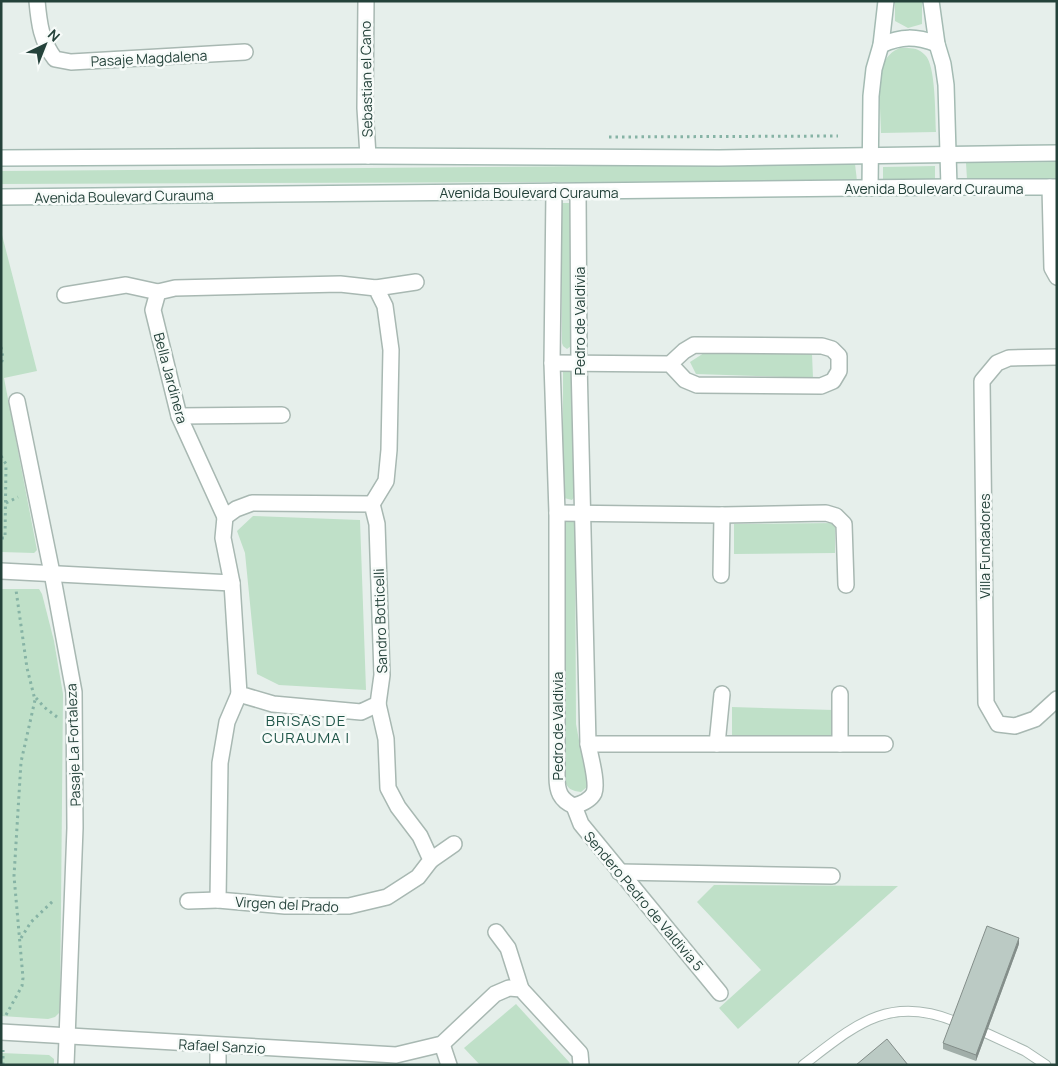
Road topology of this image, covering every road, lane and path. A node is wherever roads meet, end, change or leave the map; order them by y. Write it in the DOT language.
graph roads {
  1 [pos="37,1"];
  2 [pos="366,1"];
  3 [pos="886,1"];
  4 [pos="931,1"];
  5 [pos="937,44"];
  6 [pos="881,45"];
  7 [pos="245,52"];
  8 [pos="948,153"];
  9 [pos="1057,153"];
  10 [pos="870,154"];
  11 [pos="368,156"];
  12 [pos="1,158"];
  13 [pos="948,187"];
  14 [pos="1054,187"];
  15 [pos="870,188"];
  16 [pos="554,191"];
  17 [pos="578,192"];
  18 [pos="1,197"];
  19 [pos="1057,277"];
  20 [pos="416,282"];
  21 [pos="376,288"];
  22 [pos="158,292"];
  23 [pos="65,295"];
  24 [pos="1,347"];
  25 [pos="1057,357"];
  26 [pos="579,362"];
  27 [pos="552,363"];
  28 [pos="1,364"];
  29 [pos="670,364"];
  30 [pos="17,401"];
  31 [pos="282,415"];
  32 [pos="179,416"];
  33 [pos="1,456"];
  34 [pos="372,504"];
  35 [pos="557,513"];
  36 [pos="582,513"];
  37 [pos="722,515"];
  38 [pos="225,517"];
  39 [pos="1,538"];
  40 [pos="1,571"];
  41 [pos="52,573"];
  42 [pos="721,575"];
  43 [pos="232,583"];
  44 [pos="846,585"];
  45 [pos="15,587"];
  46 [pos="239,694"];
  47 [pos="722,694"];
  48 [pos="840,694"];
  49 [pos="34,695"];
  50 [pos="1057,699"];
  51 [pos="378,704"];
  52 [pos="74,724"];
  53 [pos="588,744"];
  54 [pos="717,744"];
  55 [pos="840,744"];
  56 [pos="885,744"];
  57 [pos="574,806"];
  58 [pos="454,844"];
  59 [pos="431,860"];
  60 [pos="619,872"];
  61 [pos="832,876"];
  62 [pos="73,887"];
  63 [pos="218,900"];
  64 [pos="188,901"];
  65 [pos="496,932"];
  66 [pos="20,939"];
  67 [pos="521,989"];
  68 [pos="720,993"];
  69 [pos="9,1007"];
  70 [pos="954,1021"];
  71 [pos="986,1033"];
  72 [pos="68,1036"];
  73 [pos="2,1039"];
  74 [pos="442,1044"];
  75 [pos="218,1046"];
  76 [pos="3,1065"];
  77 [pos="66,1065"];
  78 [pos="218,1065"];
  79 [pos="448,1065"];
  80 [pos="581,1065"];
  81 [pos="803,1065"];
  82 [pos="1046,1065"];
  1 -- 7 [label="street, Pasaje Magdalena"];
  2 -- 11 [label="street, Sebastian el Cano"];
  3 -- 6 [label="street"];
  4 -- 5 [label="street"];
  5 -- 6 [label="street"];
  5 -- 8 [label="street"];
  6 -- 10 [label="street"];
  8 -- 9 [label="street"];
  8 -- 10 [label="street"];
  8 -- 13 [label="street"];
  10 -- 11 [label="street"];
  10 -- 15 [label="street"];
  11 -- 12 [label="street"];
  13 -- 14 [label="street, Avenida Boulevard Curauma"];
  13 -- 15 [label="street, Avenida Boulevard Curauma"];
  14 -- 19 [label="street"];
  15 -- 17 [label="street, Avenida Boulevard Curauma"];
  16 -- 17 [label="street, Avenida Boulevard Curauma"];
  16 -- 18 [label="street, Avenida Boulevard Curauma"];
  16 -- 27 [label="street, Pedro de Valdivia"];
  17 -- 26 [label="street, Pedro de Valdivia"];
  20 -- 21 [label="street"];
  21 -- 22 [label="street"];
  21 -- 34 [label="street"];
  22 -- 23 [label="street"];
  22 -- 32 [label="street, Bella Jardinera"];
  24 -- 28 [label="path"];
  25 -- 50 [label="street, Villa Fundadores"];
  26 -- 27 [label="street"];
  26 -- 29 [label="street"];
  26 -- 36 [label="street, Pedro de Valdivia"];
  27 -- 35 [label="street, Pedro de Valdivia"];
  29 -- 29 [label="street"];
  30 -- 41 [label="street, Pasaje La Fortaleza"];
  31 -- 32 [label="street"];
  32 -- 38 [label="street, Bella Jardinera"];
  33 -- 39 [label="path"];
  34 -- 38 [label="street"];
  34 -- 51 [label="street, Sandro Botticelli"];
  35 -- 36 [label="street"];
  35 -- 57 [label="street, Pedro de Valdivia"];
  36 -- 37 [label="street"];
  36 -- 53 [label="street, Pedro de Valdivia"];
  37 -- 42 [label="street"];
  37 -- 44 [label="street"];
  38 -- 43 [label="street"];
  40 -- 41 [label="street"];
  41 -- 43 [label="street"];
  41 -- 52 [label="street, Pasaje La Fortaleza"];
  43 -- 46 [label="street"];
  45 -- 49 [label="path"];
  46 -- 51 [label="street"];
  46 -- 63 [label="street, Virgen del Prado"];
  47 -- 54 [label="street"];
  48 -- 55 [label="street"];
  49 -- 52 [label="path"];
  49 -- 66 [label="path"];
  51 -- 59 [label="street"];
  52 -- 62 [label="street, Pasaje La Fortaleza"];
  53 -- 54 [label="street"];
  53 -- 57 [label="street, Pedro de Valdivia"];
  54 -- 55 [label="street"];
  55 -- 56 [label="street"];
  57 -- 60 [label="street, Sendero Pedro de Valdivia 5"];
  58 -- 59 [label="street, Virgen del Prado"];
  59 -- 63 [label="street, Virgen del Prado"];
  60 -- 61 [label="street"];
  60 -- 68 [label="street, Sendero Pedro de Valdivia 5"];
  62 -- 66 [label="path"];
  62 -- 72 [label="street, Pasaje La Fortaleza"];
  63 -- 64 [label="street, Virgen del Prado"];
  65 -- 67 [label="street"];
  66 -- 69 [label="path"];
  67 -- 74 [label="street, Rafael Sanzio"];
  67 -- 80 [label="street"];
  70 -- 81 [label="lane"];
  71 -- 82 [label="lane"];
  72 -- 73 [label="street, Rafael Sanzio"];
  72 -- 75 [label="street, Rafael Sanzio"];
  72 -- 77 [label="street, Pasaje La Fortaleza"];
  73 -- 76 [label="path"];
  74 -- 75 [label="street, Rafael Sanzio"];
  74 -- 79 [label="street"];
  75 -- 78 [label="street"];
}
